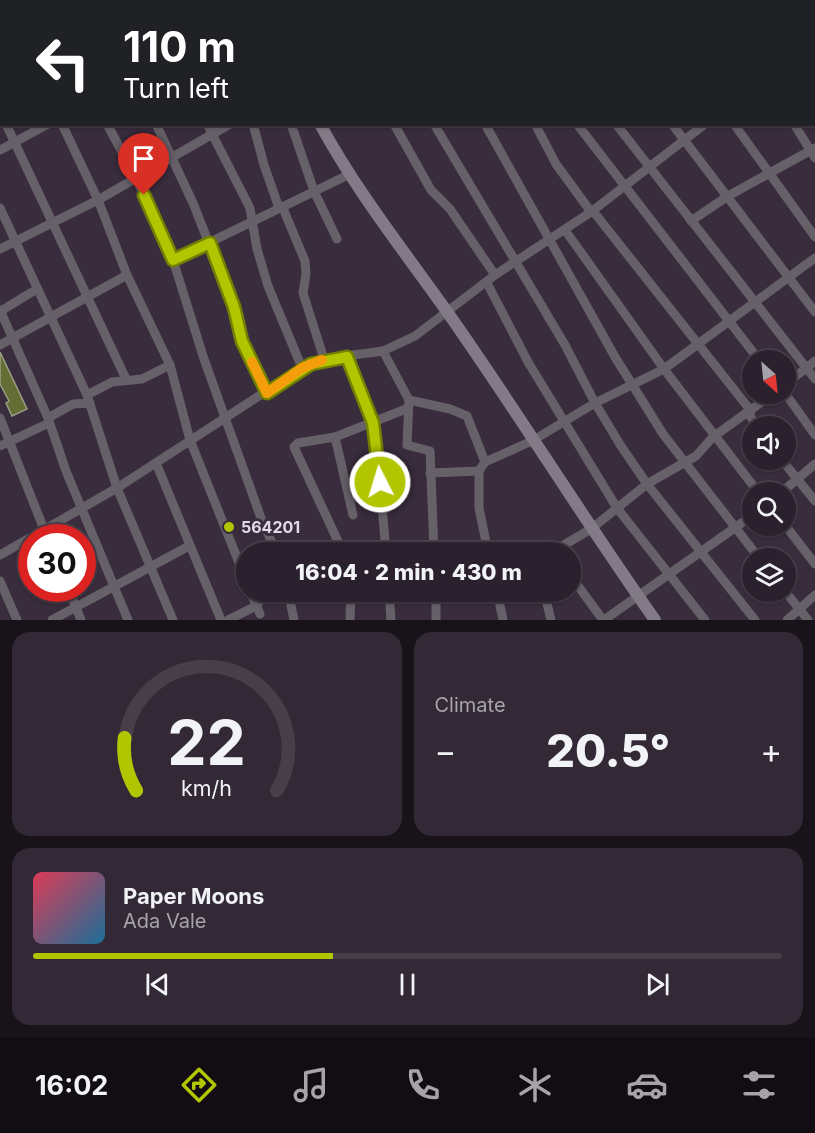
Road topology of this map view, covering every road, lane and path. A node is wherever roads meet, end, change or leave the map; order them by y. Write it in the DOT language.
graph roads {
  1 [pos="7,126"];
  2 [pos="44,126"];
  3 [pos="63,126"];
  4 [pos="108,126"];
  5 [pos="157,126"];
  6 [pos="254,126"];
  7 [pos="292,126"];
  8 [pos="321,126"];
  9 [pos="395,126"];
  10 [pos="435,126"];
  11 [pos="486,126"];
  12 [pos="536,126"];
  13 [pos="580,126"];
  14 [pos="617,126"];
  15 [pos="674,126"];
  16 [pos="702,126"];
  17 [pos="735,126"];
  18 [pos="795,126"];
  19 [pos="210,129"];
  20 [pos="684,140"];
  21 [pos="15,142"];
  22 [pos="0,150"];
  23 [pos="813,152"];
  24 [pos="173,156"];
  25 [pos="648,169"];
  26 [pos="771,174"];
  27 [pos="348,175"];
  28 [pos="136,178"];
  29 [pos="626,185"];
  30 [pos="314,191"];
  31 [pos="728,196"];
  32 [pos="98,200"];
  33 [pos="281,207"];
  34 [pos="0,208"];
  35 [pos="592,211"];
  36 [pos="253,220"];
  37 [pos="691,221"];
  38 [pos="51,223"];
  39 [pos="565,230"];
  40 [pos="815,237"];
  41 [pos="337,239"];
  42 [pos="550,239"];
  43 [pos="15,242"];
  44 [pos="210,243"];
  45 [pos="0,249"];
  46 [pos="815,258"];
  47 [pos="173,260"];
  48 [pos="515,263"];
  49 [pos="127,275"];
  50 [pos="495,275"];
  51 [pos="788,278"];
  52 [pos="487,283"];
  53 [pos="37,289"];
  54 [pos="88,297"];
  55 [pos="754,302"];
  56 [pos="0,310"];
  57 [pos="815,312"];
  58 [pos="448,314"];
  59 [pos="49,317"];
  60 [pos="729,321"];
  61 [pos="14,337"];
  62 [pos="700,344"];
  63 [pos="0,345"];
  64 [pos="751,350"];
  65 [pos="383,351"];
  66 [pos="347,357"];
  67 [pos="324,359"];
  68 [pos="815,361"];
  69 [pos="170,364"];
  70 [pos="302,368"];
  71 [pos="806,368"];
  72 [pos="664,369"];
  73 [pos="796,376"];
  74 [pos="815,379"];
  75 [pos="126,380"];
  76 [pos="632,385"];
  77 [pos="267,393"];
  78 [pos="89,399"];
  79 [pos="595,403"];
  80 [pos="407,404"];
  81 [pos="760,404"];
  82 [pos="793,404"];
  83 [pos="749,412"];
  84 [pos="751,416"];
  85 [pos="0,418"];
  86 [pos="226,419"];
  87 [pos="49,421"];
  88 [pos="564,422"];
  89 [pos="373,423"];
  90 [pos="815,435"];
  91 [pos="335,437"];
  92 [pos="713,437"];
  93 [pos="190,440"];
  94 [pos="532,441"];
  95 [pos="10,442"];
  96 [pos="0,446"];
  97 [pos="485,462"];
  98 [pos="685,462"];
  99 [pos="156,463"];
  100 [pos="815,464"];
  101 [pos="790,470"];
  102 [pos="479,471"];
  103 [pos="430,473"];
  104 [pos="797,479"];
  105 [pos="750,482"];
  106 [pos="794,482"];
  107 [pos="647,484"];
  108 [pos="117,488"];
  109 [pos="815,501"];
  110 [pos="82,507"];
  111 [pos="617,508"];
  112 [pos="353,515"];
  113 [pos="742,523"];
  114 [pos="42,524"];
  115 [pos="58,524"];
  116 [pos="735,528"];
  117 [pos="591,529"];
  118 [pos="793,536"];
  119 [pos="272,542"];
  120 [pos="338,542"];
  121 [pos="385,542"];
  122 [pos="433,542"];
  123 [pos="486,542"];
  124 [pos="569,542"];
  125 [pos="18,546"];
  126 [pos="189,546"];
  127 [pos="751,548"];
  128 [pos="702,550"];
  129 [pos="0,555"];
  130 [pos="236,555"];
  131 [pos="815,564"];
  132 [pos="151,567"];
  133 [pos="670,572"];
  134 [pos="0,581"];
  135 [pos="114,587"];
  136 [pos="581,590"];
  137 [pos="815,595"];
  138 [pos="638,596"];
  139 [pos="74,602"];
  140 [pos="255,602"];
  141 [pos="261,602"];
  142 [pos="290,602"];
  143 [pos="351,602"];
  144 [pos="390,602"];
  145 [pos="436,602"];
  146 [pos="499,602"];
  147 [pos="546,602"];
  148 [pos="794,602"];
  149 [pos="76,607"];
  150 [pos="799,609"];
  151 [pos="258,610"];
  152 [pos="16,620"];
  153 [pos="52,620"];
  154 [pos="81,620"];
  155 [pos="128,620"];
  156 [pos="173,620"];
  157 [pos="221,620"];
  158 [pos="228,620"];
  159 [pos="294,620"];
  160 [pos="350,620"];
  161 [pos="391,620"];
  162 [pos="436,620"];
  163 [pos="503,620"];
  164 [pos="550,620"];
  165 [pos="605,620"];
  166 [pos="655,620"];
  167 [pos="705,620"];
  168 [pos="756,620"];
  169 [pos="787,620"];
  170 [pos="807,620"];
  1 -- 21 [label="street"];
  2 -- 21 [label="street"];
  3 -- 32 [label="street"];
  4 -- 28 [label="street"];
  5 -- 24 [label="street"];
  6 -- 33 [label="street"];
  7 -- 30 [label="street"];
  8 -- 27 [label="street"];
  9 -- 50 [label="street"];
  10 -- 48 [label="street"];
  11 -- 42 [label="street"];
  12 -- 35 [label="street"];
  13 -- 29 [label="street"];
  14 -- 25 [label="street"];
  15 -- 20 [label="street"];
  16 -- 20 [label="street"];
  17 -- 26 [label="street"];
  18 -- 23 [label="street"];
  19 -- 24 [label="street"];
  19 -- 36 [label="street"];
  20 -- 25 [label="street"];
  20 -- 31 [label="street"];
  21 -- 22 [label="street"];
  21 -- 38 [label="street"];
  23 -- 26 [label="street"];
  24 -- 28 [label="street"];
  24 -- 44 [label="street"];
  25 -- 29 [label="street"];
  25 -- 37 [label="street"];
  26 -- 31 [label="street"];
  26 -- 40 [label="street"];
  27 -- 30 [label="street"];
  27 -- 58 [label="street"];
  28 -- 32 [label="street"];
  28 -- 47 [label="street"];
  29 -- 35 [label="street"];
  29 -- 60 [label="street"];
  30 -- 33 [label="street"];
  30 -- 41 [label="street"];
  31 -- 37 [label="street"];
  31 -- 51 [label="street"];
  32 -- 38 [label="street"];
  32 -- 49 [label="street"];
  33 -- 36 [label="street"];
  33 -- 67 [label="street"];
  34 -- 43 [label="street"];
  35 -- 39 [label="street"];
  35 -- 62 [label="street"];
  36 -- 44 [label="street"];
  36 -- 70 [label="street"];
  37 -- 55 [label="street"];
  38 -- 43 [label="street"];
  38 -- 54 [label="street"];
  39 -- 42 [label="street"];
  39 -- 72 [label="street"];
  42 -- 48 [label="street"];
  42 -- 76 [label="street"];
  43 -- 45 [label="street"];
  43 -- 53 [label="street"];
  44 -- 47 [label="street"];
  44 -- 77 [label="street"];
  46 -- 51 [label="street"];
  47 -- 86 [label="street"];
  48 -- 50 [label="street"];
  48 -- 79 [label="street"];
  49 -- 54 [label="street"];
  49 -- 69 [label="street"];
  50 -- 52 [label="street"];
  51 -- 55 [label="street"];
  51 -- 57 [label="street"];
  52 -- 58 [label="street"];
  52 -- 88 [label="street"];
  53 -- 56 [label="street"];
  53 -- 59 [label="street"];
  54 -- 59 [label="street"];
  54 -- 75 [label="street"];
  55 -- 60 [label="street"];
  55 -- 71 [label="street"];
  56 -- 61 [label="street"];
  58 -- 65 [label="street"];
  58 -- 94 [label="street"];
  59 -- 61 [label="street"];
  59 -- 78 [label="street"];
  60 -- 62 [label="street"];
  60 -- 64 [label="street"];
  61 -- 63 [label="street"];
  61 -- 87 [label="street"];
  62 -- 72 [label="street"];
  62 -- 83 [label="street"];
  65 -- 66 [label="street"];
  65 -- 80 [label="street"];
  66 -- 67 [label="street"];
  66 -- 89 [label="street"];
  67 -- 70 [label="street"];
  68 -- 71 [label="street"];
  69 -- 75 [label="street"];
  69 -- 93 [label="street"];
  70 -- 77 [label="street"];
  71 -- 73 [label="street"];
  71 -- 74 [label="street"];
  72 -- 76 [label="street"];
  72 -- 92 [label="street"];
  75 -- 78 [label="street"];
  76 -- 79 [label="street"];
  76 -- 98 [label="street"];
  77 -- 86 [label="street"];
  78 -- 87 [label="street"];
  78 -- 108 [label="street"];
  79 -- 88 [label="street"];
  79 -- 107 [label="street"];
  80 -- 89 [label="street"];
  80 -- 97 [label="street"];
  80 -- 103 [label="street"];
  81 -- 83 [label="street"];
  82 -- 90 [label="street"];
  83 -- 84 [label="street"];
  83 -- 92 [label="street"];
  85 -- 95 [label="street"];
  86 -- 93 [label="street"];
  86 -- 119 [label="street"];
  87 -- 95 [label="street"];
  87 -- 110 [label="street"];
  88 -- 94 [label="street"];
  88 -- 111 [label="street"];
  89 -- 91 [label="street"];
  89 -- 121 [label="street"];
  91 -- 112 [label="street"];
  91 -- 120 [label="street"];
  92 -- 98 [label="street"];
  92 -- 105 [label="street"];
  93 -- 99 [label="street"];
  93 -- 130 [label="street"];
  94 -- 97 [label="street"];
  94 -- 117 [label="street"];
  95 -- 96 [label="street"];
  95 -- 114 [label="street"];
  97 -- 102 [label="street"];
  98 -- 107 [label="street"];
  98 -- 116 [label="street"];
  99 -- 108 [label="street"];
  99 -- 126 [label="street"];
  100 -- 104 [label="street"];
  101 -- 104 [label="street"];
  102 -- 103 [label="street"];
  102 -- 123 [label="street"];
  103 -- 122 [label="street"];
  104 -- 106 [label="street"];
  104 -- 109 [label="street"];
  107 -- 111 [label="street"];
  107 -- 128 [label="street"];
  108 -- 110 [label="street"];
  108 -- 132 [label="street"];
  110 -- 115 [label="street"];
  110 -- 135 [label="street"];
  111 -- 117 [label="street"];
  111 -- 133 [label="street"];
  113 -- 116 [label="street"];
  116 -- 127 [label="street"];
  116 -- 128 [label="street"];
  117 -- 124 [label="street"];
  117 -- 138 [label="street"];
  118 -- 131 [label="street"];
  125 -- 129 [label="street"];
  126 -- 132 [label="street"];
  126 -- 157 [label="street"];
  128 -- 133 [label="street"];
  128 -- 168 [label="street"];
  132 -- 135 [label="street"];
  132 -- 156 [label="street"];
  133 -- 138 [label="street"];
  133 -- 167 [label="street"];
  134 -- 152 [label="street"];
  135 -- 149 [label="street"];
  135 -- 155 [label="street"];
  136 -- 165 [label="street"];
  137 -- 150 [label="street"];
  138 -- 165 [label="street"];
  138 -- 166 [label="street"];
  139 -- 149 [label="street"];
  140 -- 151 [label="street"];
  141 -- 151 [label="street"];
  142 -- 159 [label="street"];
  143 -- 160 [label="street"];
  144 -- 161 [label="street"];
  145 -- 162 [label="street"];
  146 -- 163 [label="street"];
  147 -- 164 [label="street"];
  148 -- 150 [label="street"];
  149 -- 153 [label="street"];
  149 -- 154 [label="street"];
  150 -- 169 [label="street"];
  150 -- 170 [label="street"];
  151 -- 158 [label="street"];
}
